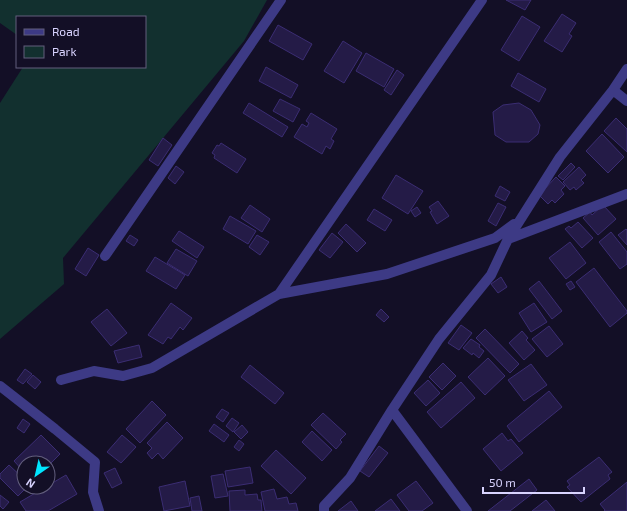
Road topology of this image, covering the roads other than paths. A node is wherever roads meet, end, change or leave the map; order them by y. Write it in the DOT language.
graph roads {
  1 [pos="281,0"];
  2 [pos="482,0"];
  3 [pos="627,68"];
  4 [pos="613,90"];
  5 [pos="627,101"];
  6 [pos="627,194"];
  7 [pos="519,220"];
  8 [pos="508,239"];
  9 [pos="105,256"];
  10 [pos="279,294"];
  11 [pos="61,380"];
  12 [pos="0,386"];
  13 [pos="392,410"];
  14 [pos="99,511"];
  15 [pos="324,511"];
  16 [pos="467,511"];
  1 -- 9 [label="street"];
  2 -- 10 [label="street"];
  3 -- 4 [label="street"];
  4 -- 5 [label="street"];
  4 -- 7 [label="street"];
  6 -- 8 [label="street"];
  7 -- 8 [label="street"];
  7 -- 10 [label="street"];
  8 -- 13 [label="street"];
  10 -- 11 [label="street"];
  12 -- 14 [label="street"];
  13 -- 15 [label="street"];
  13 -- 16 [label="street"];
}
